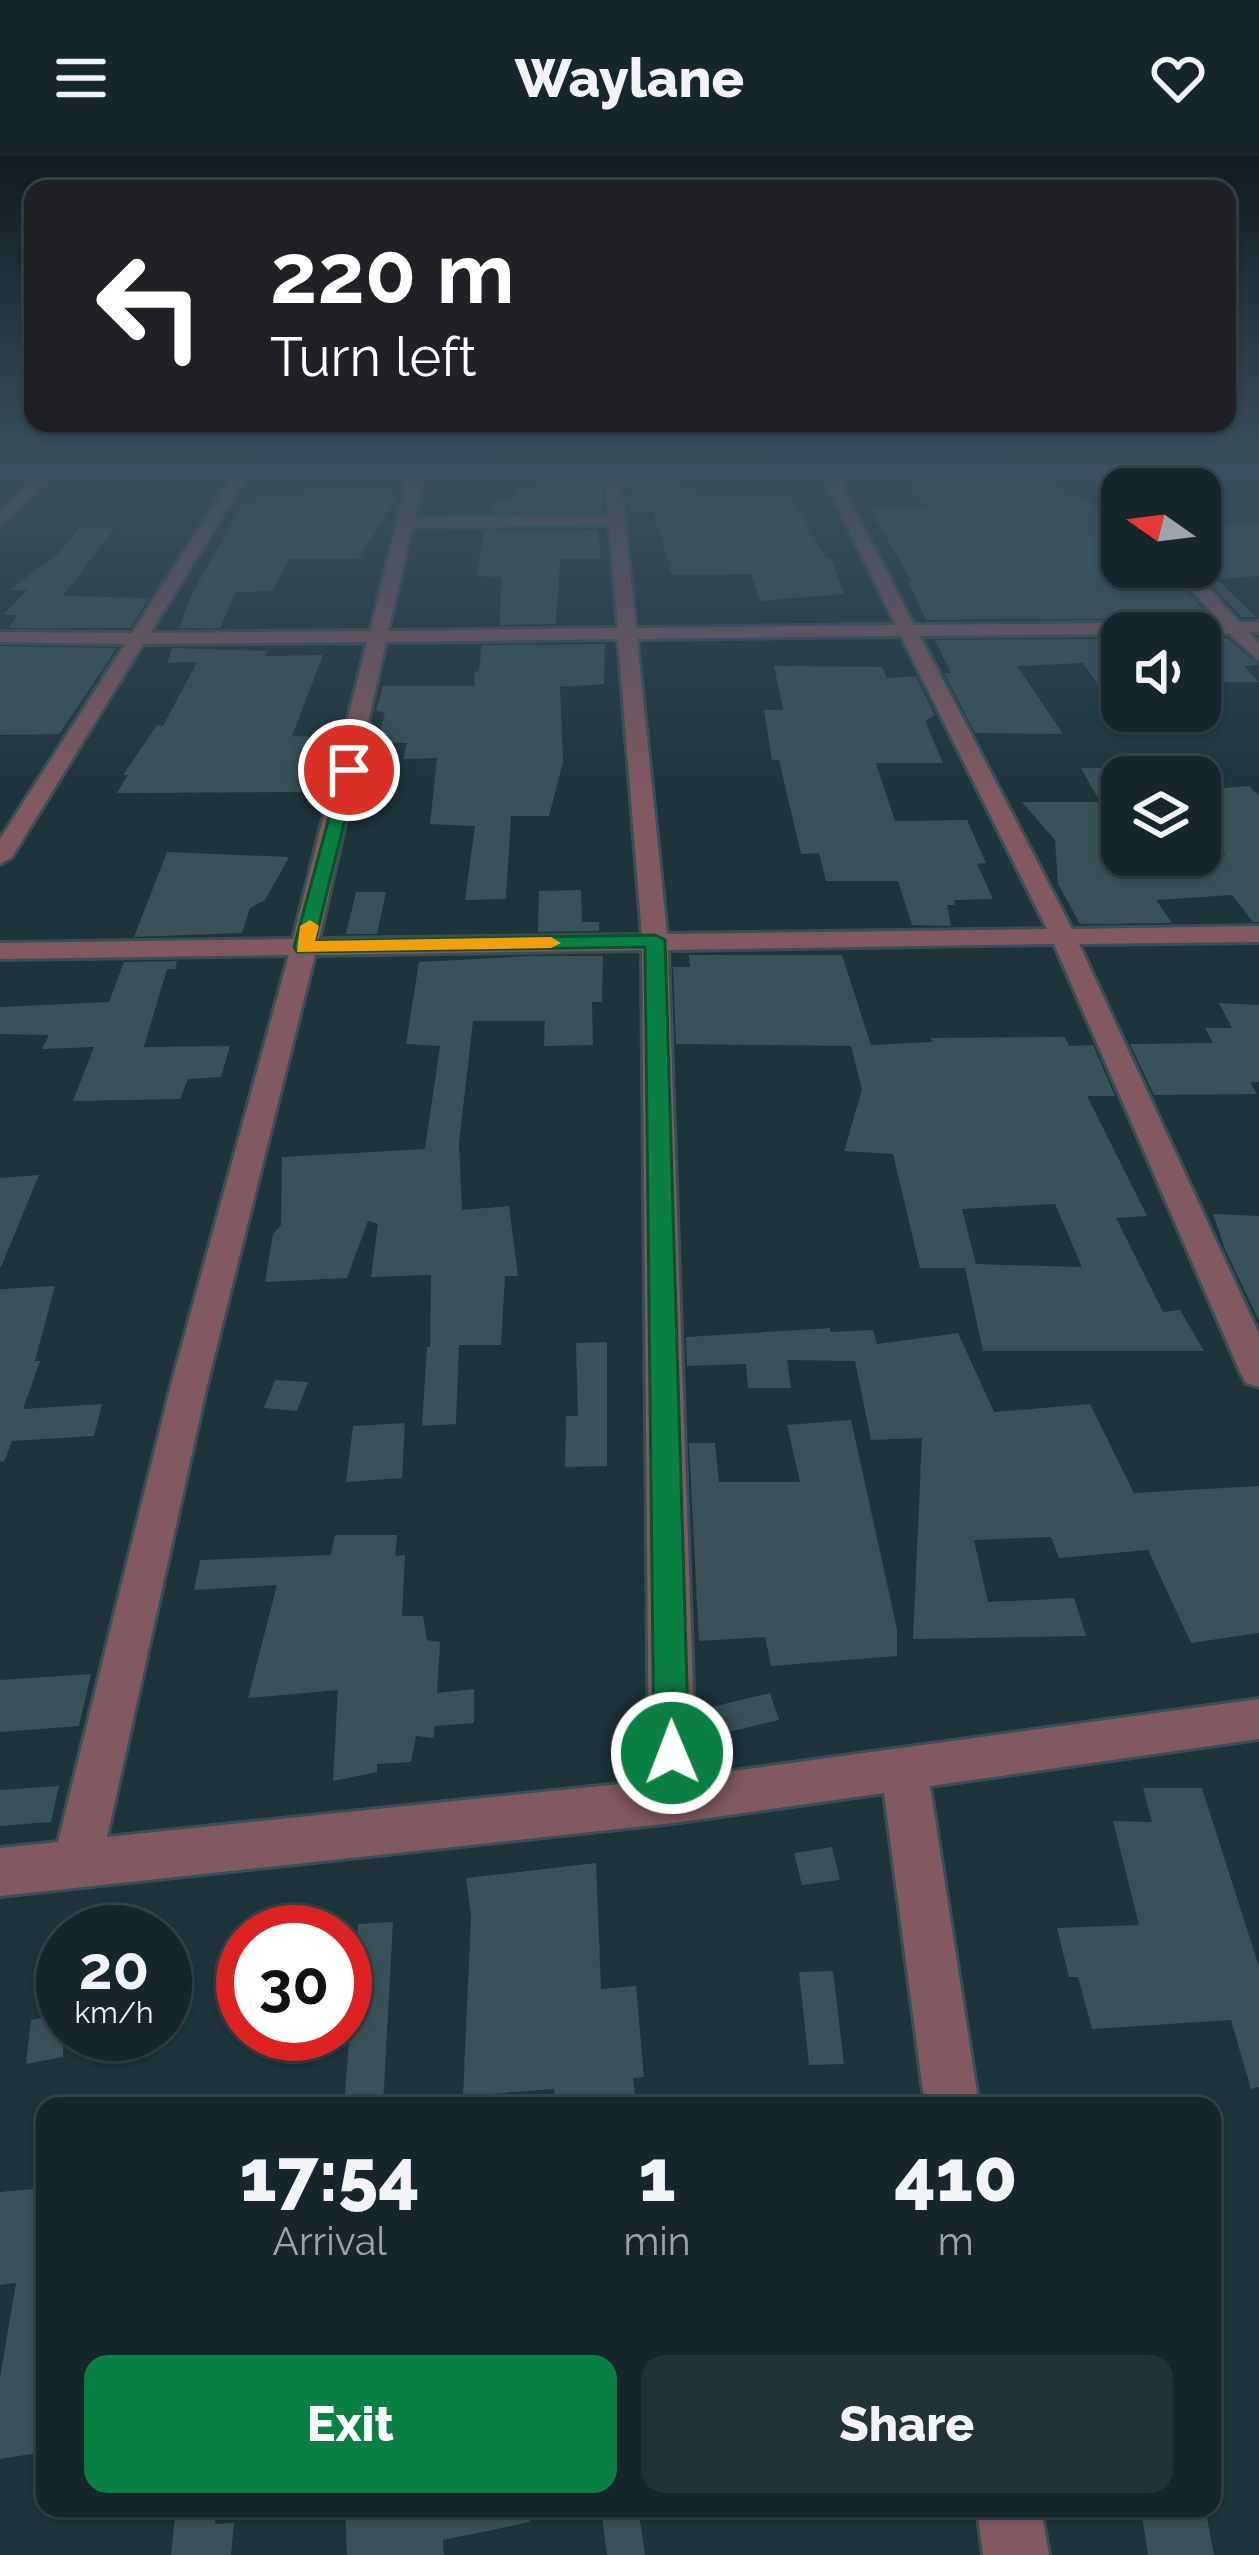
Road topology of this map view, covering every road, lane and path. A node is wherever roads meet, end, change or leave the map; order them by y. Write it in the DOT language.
graph roads {
  1 [pos="175,580"];
  2 [pos="395,580"];
  3 [pos="620,580"];
  4 [pos="879,580"];
  5 [pos="1199,588"];
  6 [pos="1234,627"];
  7 [pos="1259,627"];
  8 [pos="904,630"];
  9 [pos="624,633"];
  10 [pos="0,637"];
  11 [pos="382,637"];
  12 [pos="139,639"];
  13 [pos="1259,655"];
  14 [pos="0,857"];
  15 [pos="1062,934"];
  16 [pos="1259,934"];
  17 [pos="655,940"];
  18 [pos="304,947"];
  19 [pos="0,951"];
  20 [pos="1259,1374"];
  21 [pos="1259,1720"];
  22 [pos="904,1768"];
  23 [pos="673,1801"];
  24 [pos="77,1863"];
  25 [pos="0,1872"];
  26 [pos="951,2097"];
  27 [pos="1010,2517"];
  28 [pos="1016,2555"];
  1 -- 12 [label="street"];
  2 -- 11 [label="street"];
  3 -- 9 [label="street"];
  4 -- 8 [label="street"];
  5 -- 6 [label="street"];
  6 -- 7 [label="street"];
  6 -- 8 [label="street"];
  6 -- 13 [label="street"];
  8 -- 9 [label="street"];
  8 -- 15 [label="street"];
  9 -- 11 [label="street"];
  9 -- 17 [label="street"];
  10 -- 12 [label="street"];
  11 -- 12 [label="street"];
  11 -- 18 [label="street"];
  12 -- 14 [label="street"];
  15 -- 16 [label="street"];
  15 -- 17 [label="street"];
  15 -- 20 [label="street"];
  17 -- 18 [label="street"];
  17 -- 23 [label="street"];
  18 -- 19 [label="street"];
  18 -- 24 [label="street"];
  21 -- 22 [label="street"];
  22 -- 23 [label="street"];
  22 -- 26 [label="street"];
  23 -- 24 [label="street"];
  24 -- 25 [label="street"];
  27 -- 28 [label="street"];
}
